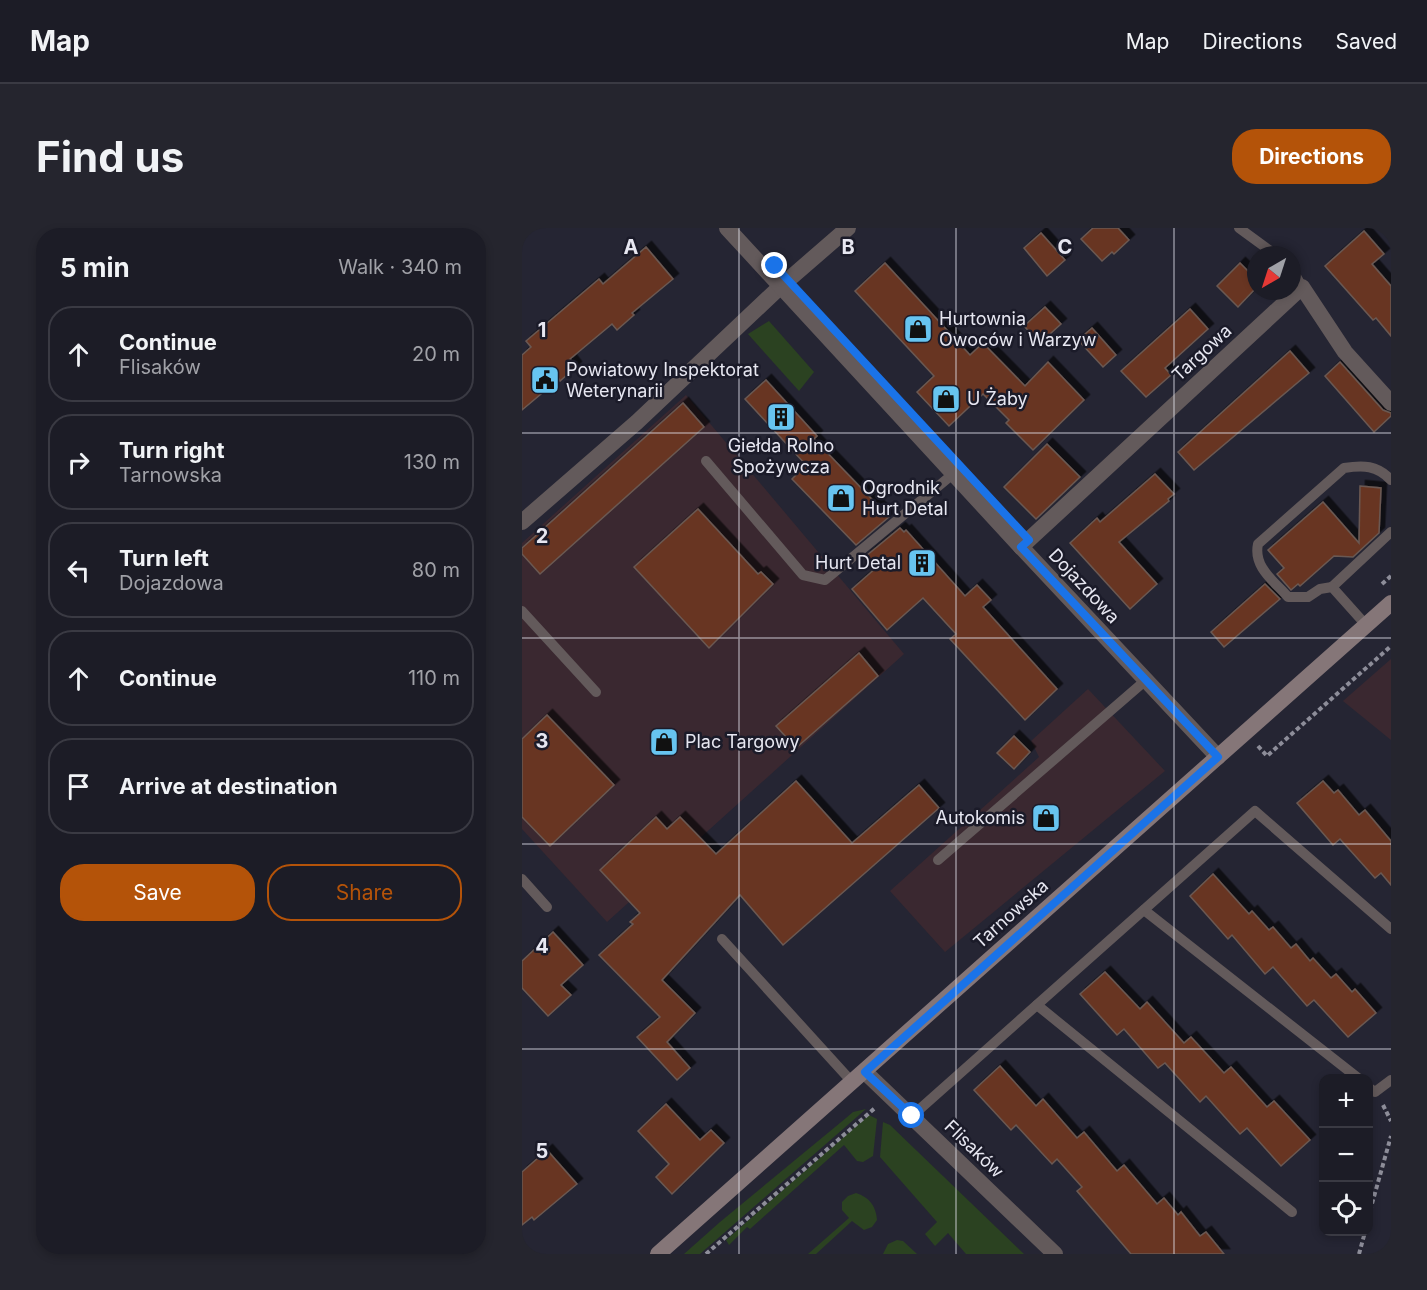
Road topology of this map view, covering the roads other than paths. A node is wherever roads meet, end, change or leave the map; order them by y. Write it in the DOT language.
graph roads {
  1 [pos="727,228"];
  2 [pos="848,228"];
  3 [pos="1239,228"];
  4 [pos="1264,246"];
  5 [pos="780,287"];
  6 [pos="1302,287"];
  7 [pos="1391,403"];
  8 [pos="706,460"];
  9 [pos="953,474"];
  10 [pos="1391,480"];
  11 [pos="522,522"];
  12 [pos="1391,532"];
  13 [pos="1021,547"];
  14 [pos="1332,587"];
  15 [pos="1391,603"];
  16 [pos="522,611"];
  17 [pos="1366,625"];
  18 [pos="1146,680"];
  19 [pos="596,692"];
  20 [pos="1218,757"];
  21 [pos="938,860"];
  22 [pos="522,879"];
  23 [pos="547,907"];
  24 [pos="1144,910"];
  25 [pos="1391,928"];
  26 [pos="722,939"];
  27 [pos="1037,1005"];
  28 [pos="865,1072"];
  29 [pos="1353,1074"];
  30 [pos="1391,1080"];
  31 [pos="852,1083"];
  32 [pos="1373,1091"];
  33 [pos="912,1116"];
  34 [pos="1292,1212"];
  35 [pos="658,1254"];
  36 [pos="1055,1254"];
  1 -- 5 [label="street, Dojazdowa"];
  2 -- 5 [label="street"];
  3 -- 4 [label="lane"];
  5 -- 9 [label="street, Dojazdowa"];
  5 -- 11 [label="street"];
  6 -- 7 [label="street"];
  6 -- 13 [label="street, Targowa"];
  8 -- 9 [label="lane"];
  9 -- 13 [label="street, Dojazdowa"];
  10 -- 14 [label="lane"];
  12 -- 14 [label="lane"];
  13 -- 18 [label="street, Dojazdowa"];
  14 -- 17 [label="lane"];
  15 -- 17 [label="main road, Tarnowska"];
  16 -- 19 [label="lane"];
  17 -- 20 [label="main road, Tarnowska"];
  18 -- 20 [label="street, Dojazdowa"];
  18 -- 21 [label="lane"];
  20 -- 28 [label="main road, Tarnowska"];
  22 -- 23 [label="lane"];
  24 -- 25 [label="lane"];
  24 -- 27 [label="lane"];
  24 -- 29 [label="lane"];
  26 -- 31 [label="lane"];
  27 -- 33 [label="lane"];
  27 -- 34 [label="lane"];
  28 -- 31 [label="main road, Tarnowska"];
  28 -- 33 [label="street, Flisaków"];
  30 -- 32 [label="lane"];
  31 -- 35 [label="main road, Tarnowska"];
  33 -- 36 [label="street, Flisaków"];
}
